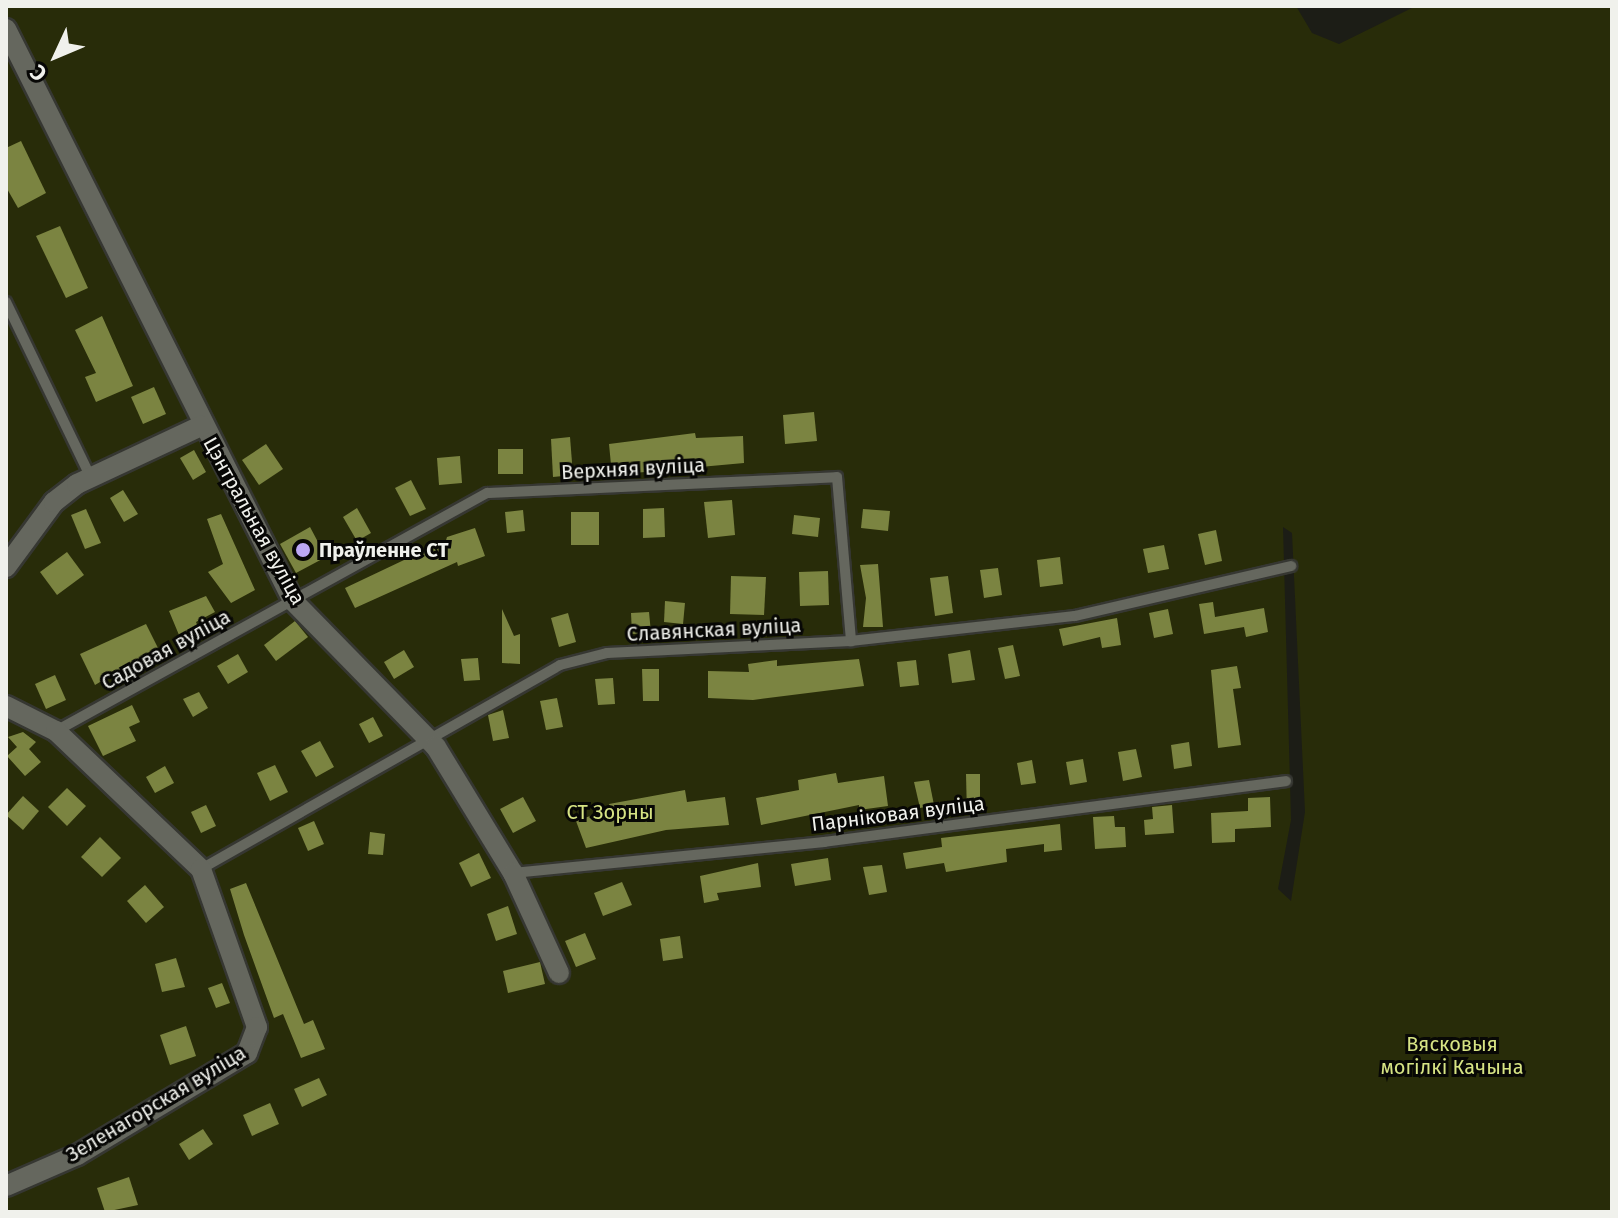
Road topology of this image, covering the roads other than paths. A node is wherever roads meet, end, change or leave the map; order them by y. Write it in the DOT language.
graph roads {
  1 [pos="6,29"];
  2 [pos="6,302"];
  3 [pos="201,426"];
  4 [pos="91,478"];
  5 [pos="1291,566"];
  6 [pos="6,567"];
  7 [pos="293,601"];
  8 [pos="851,641"];
  9 [pos="6,706"];
  10 [pos="56,731"];
  11 [pos="428,737"];
  12 [pos="1286,781"];
  13 [pos="201,869"];
  14 [pos="513,873"];
  15 [pos="559,973"];
  16 [pos="6,1186"];
  1 -- 3 [label="street, Цэнтральная вуліца"];
  2 -- 4 [label="lane"];
  3 -- 4 [label="street"];
  3 -- 7 [label="street, Цэнтральная вуліца"];
  4 -- 6 [label="street"];
  5 -- 8 [label="lane, Славянская вуліца"];
  7 -- 8 [label="lane, Верхняя вуліца"];
  7 -- 10 [label="lane, Садовая вуліца"];
  7 -- 11 [label="street, Цэнтральная вуліца"];
  8 -- 11 [label="lane, Славянская вуліца"];
  9 -- 10 [label="street, Зеленагорская вуліца"];
  10 -- 13 [label="street, Зеленагорская вуліца"];
  11 -- 13 [label="lane, Славянская вуліца"];
  11 -- 14 [label="street, Цэнтральная вуліца"];
  12 -- 14 [label="lane, Парніковая вуліца"];
  13 -- 16 [label="street, Зеленагорская вуліца"];
  14 -- 15 [label="street, Цэнтральная вуліца"];
}
